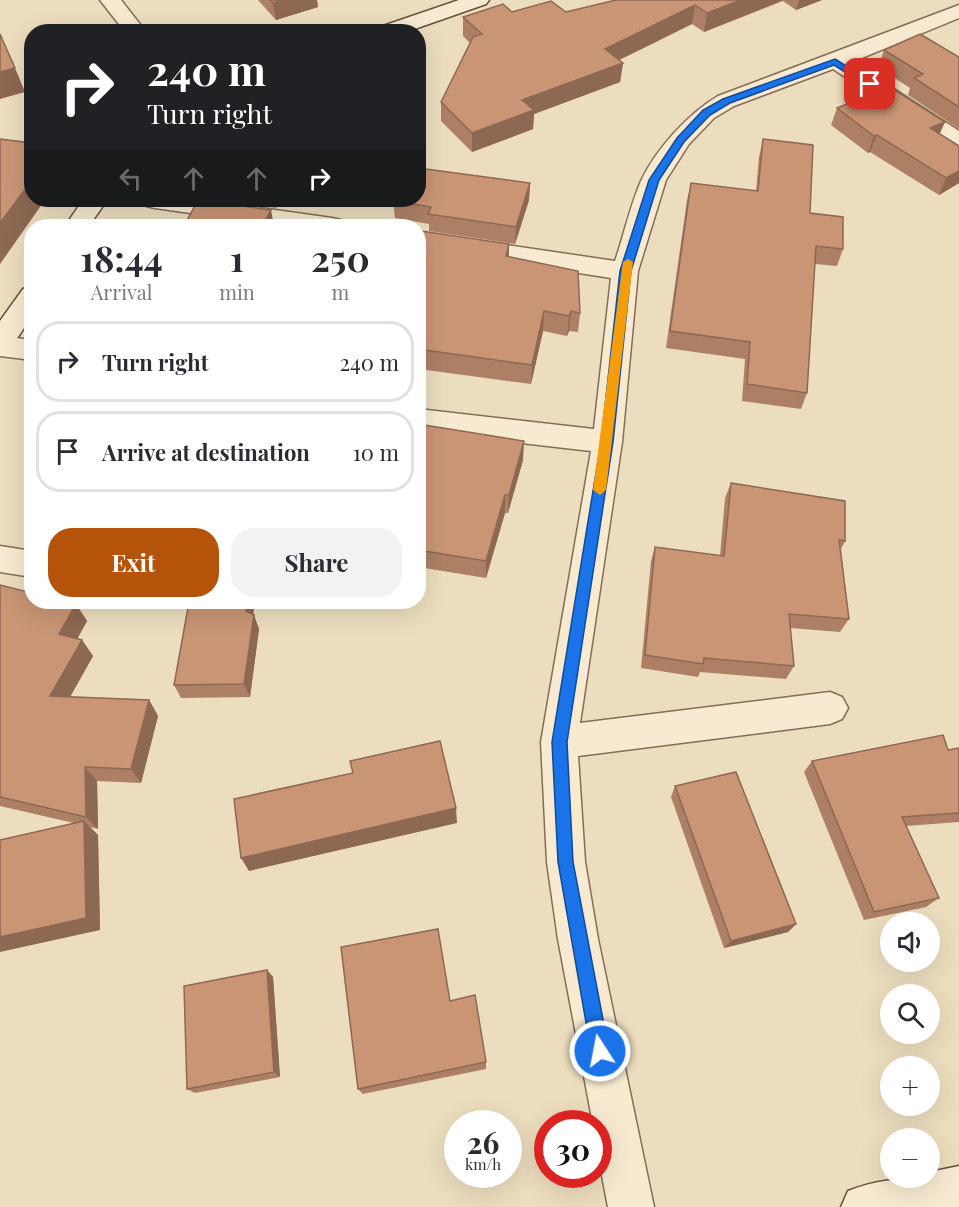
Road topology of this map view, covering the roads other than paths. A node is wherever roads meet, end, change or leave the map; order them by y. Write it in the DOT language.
graph roads {
  1 [pos="110,0"];
  2 [pos="479,0"];
  3 [pos="959,11"];
  4 [pos="130,24"];
  5 [pos="408,24"];
  6 [pos="835,61"];
  7 [pos="959,141"];
  8 [pos="203,207"];
  9 [pos="285,219"];
  10 [pos="426,241"];
  11 [pos="625,271"];
  12 [pos="24,307"];
  13 [pos="0,344"];
  14 [pos="24,348"];
  15 [pos="426,421"];
  16 [pos="607,442"];
  17 [pos="0,560"];
  18 [pos="24,563"];
  19 [pos="830,708"];
  20 [pos="559,742"];
  21 [pos="959,1189"];
  22 [pos="631,1207"];
  23 [pos="864,1207"];
  1 -- 4 [label="street"];
  2 -- 5 [label="street"];
  3 -- 6 [label="street"];
  6 -- 7 [label="street"];
  6 -- 11 [label="street"];
  8 -- 9 [label="street"];
  10 -- 11 [label="street"];
  11 -- 16 [label="street"];
  12 -- 13 [label="street"];
  13 -- 14 [label="street"];
  15 -- 16 [label="street"];
  16 -- 20 [label="street"];
  17 -- 18 [label="street"];
  19 -- 20 [label="street"];
  20 -- 22 [label="street"];
  21 -- 23 [label="street"];
}
